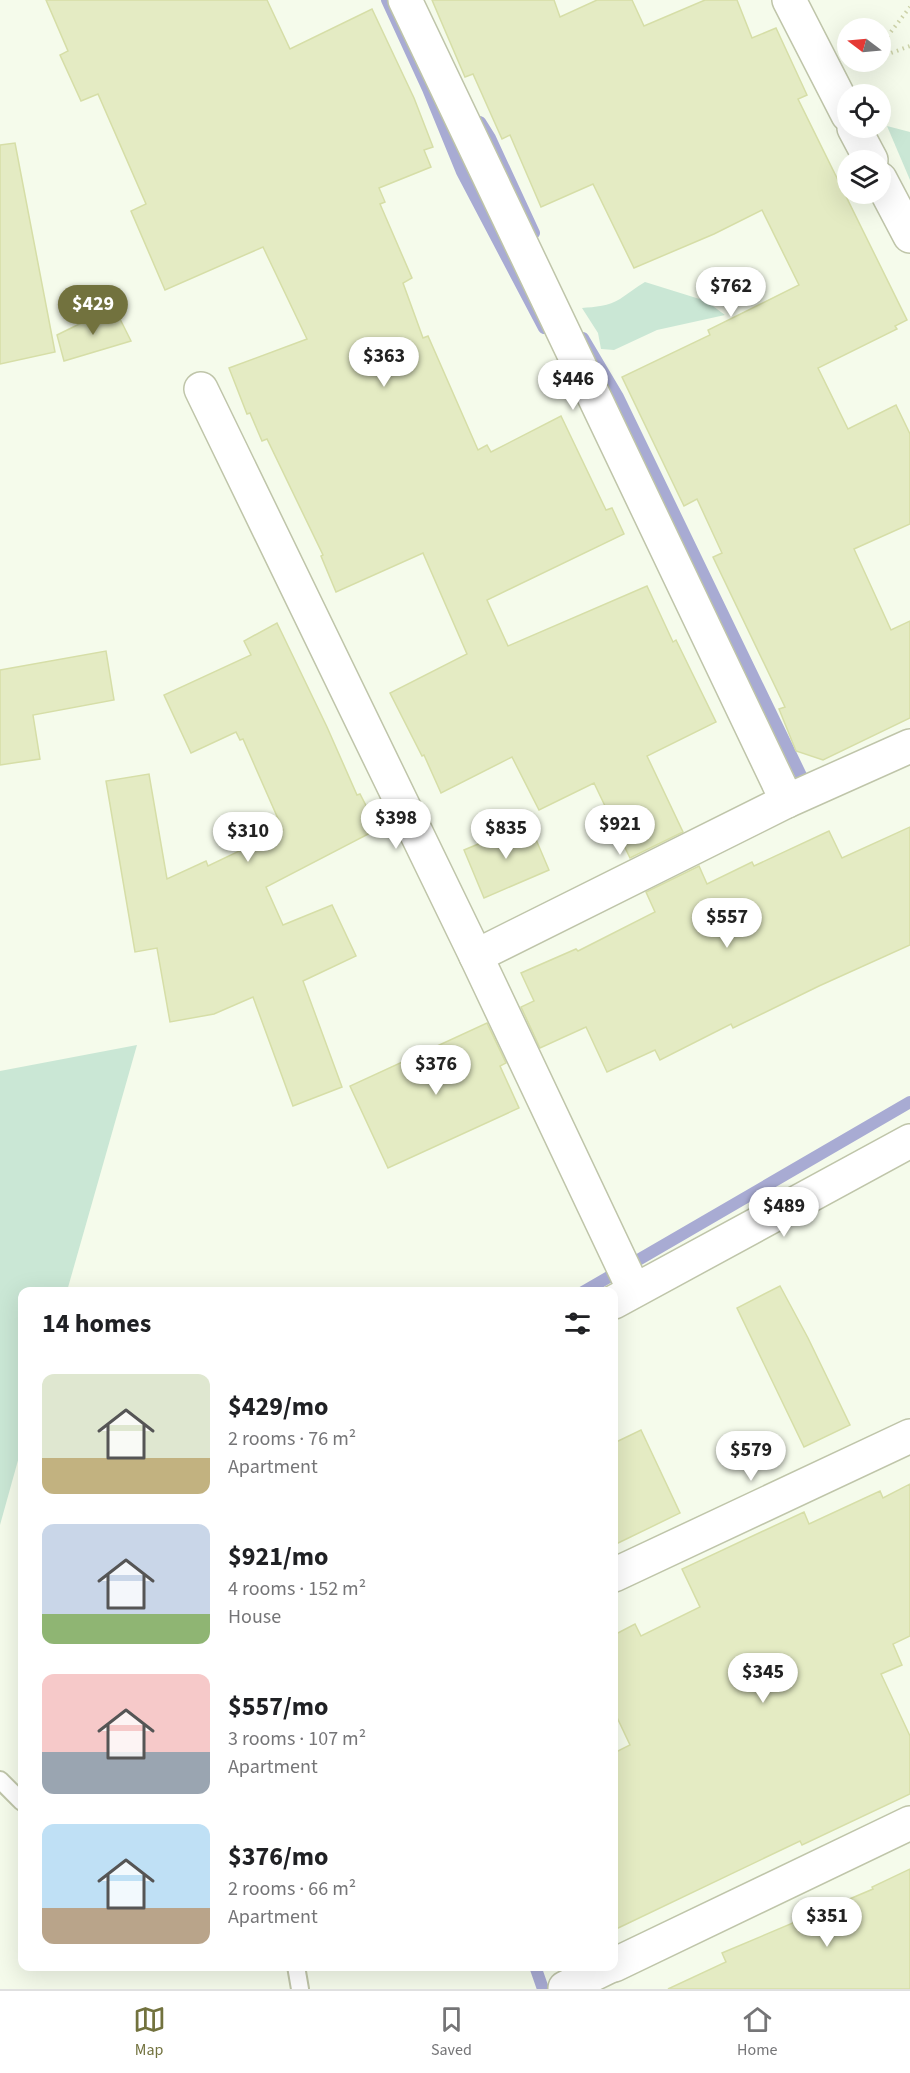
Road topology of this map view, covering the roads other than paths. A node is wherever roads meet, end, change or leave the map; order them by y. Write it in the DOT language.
graph roads {
  1 [pos="405,0"];
  2 [pos="789,0"];
  3 [pos="837,94"];
  4 [pos="891,200"];
  5 [pos="910,236"];
  6 [pos="201,389"];
  7 [pos="910,746"];
  8 [pos="787,801"];
  9 [pos="476,956"];
  10 [pos="910,1141"];
  11 [pos="624,1296"];
  12 [pos="910,1436"];
  13 [pos="618,1573"];
  14 [pos="0,1780"];
  15 [pos="18,1798"];
  16 [pos="910,1823"];
  17 [pos="618,1963"];
  18 [pos="297,1971"];
  19 [pos="596,1971"];
  20 [pos="563,1981"];
  21 [pos="300,1989"];
  1 -- 8 [label="street"];
  2 -- 3 [label="street"];
  4 -- 5 [label="street"];
  6 -- 9 [label="street"];
  7 -- 8 [label="street"];
  8 -- 9 [label="street"];
  9 -- 11 [label="street"];
  10 -- 11 [label="street"];
  12 -- 13 [label="street"];
  14 -- 15 [label="lane"];
  16 -- 17 [label="street"];
  18 -- 21 [label="lane"];
  19 -- 20 [label="street"];
}
